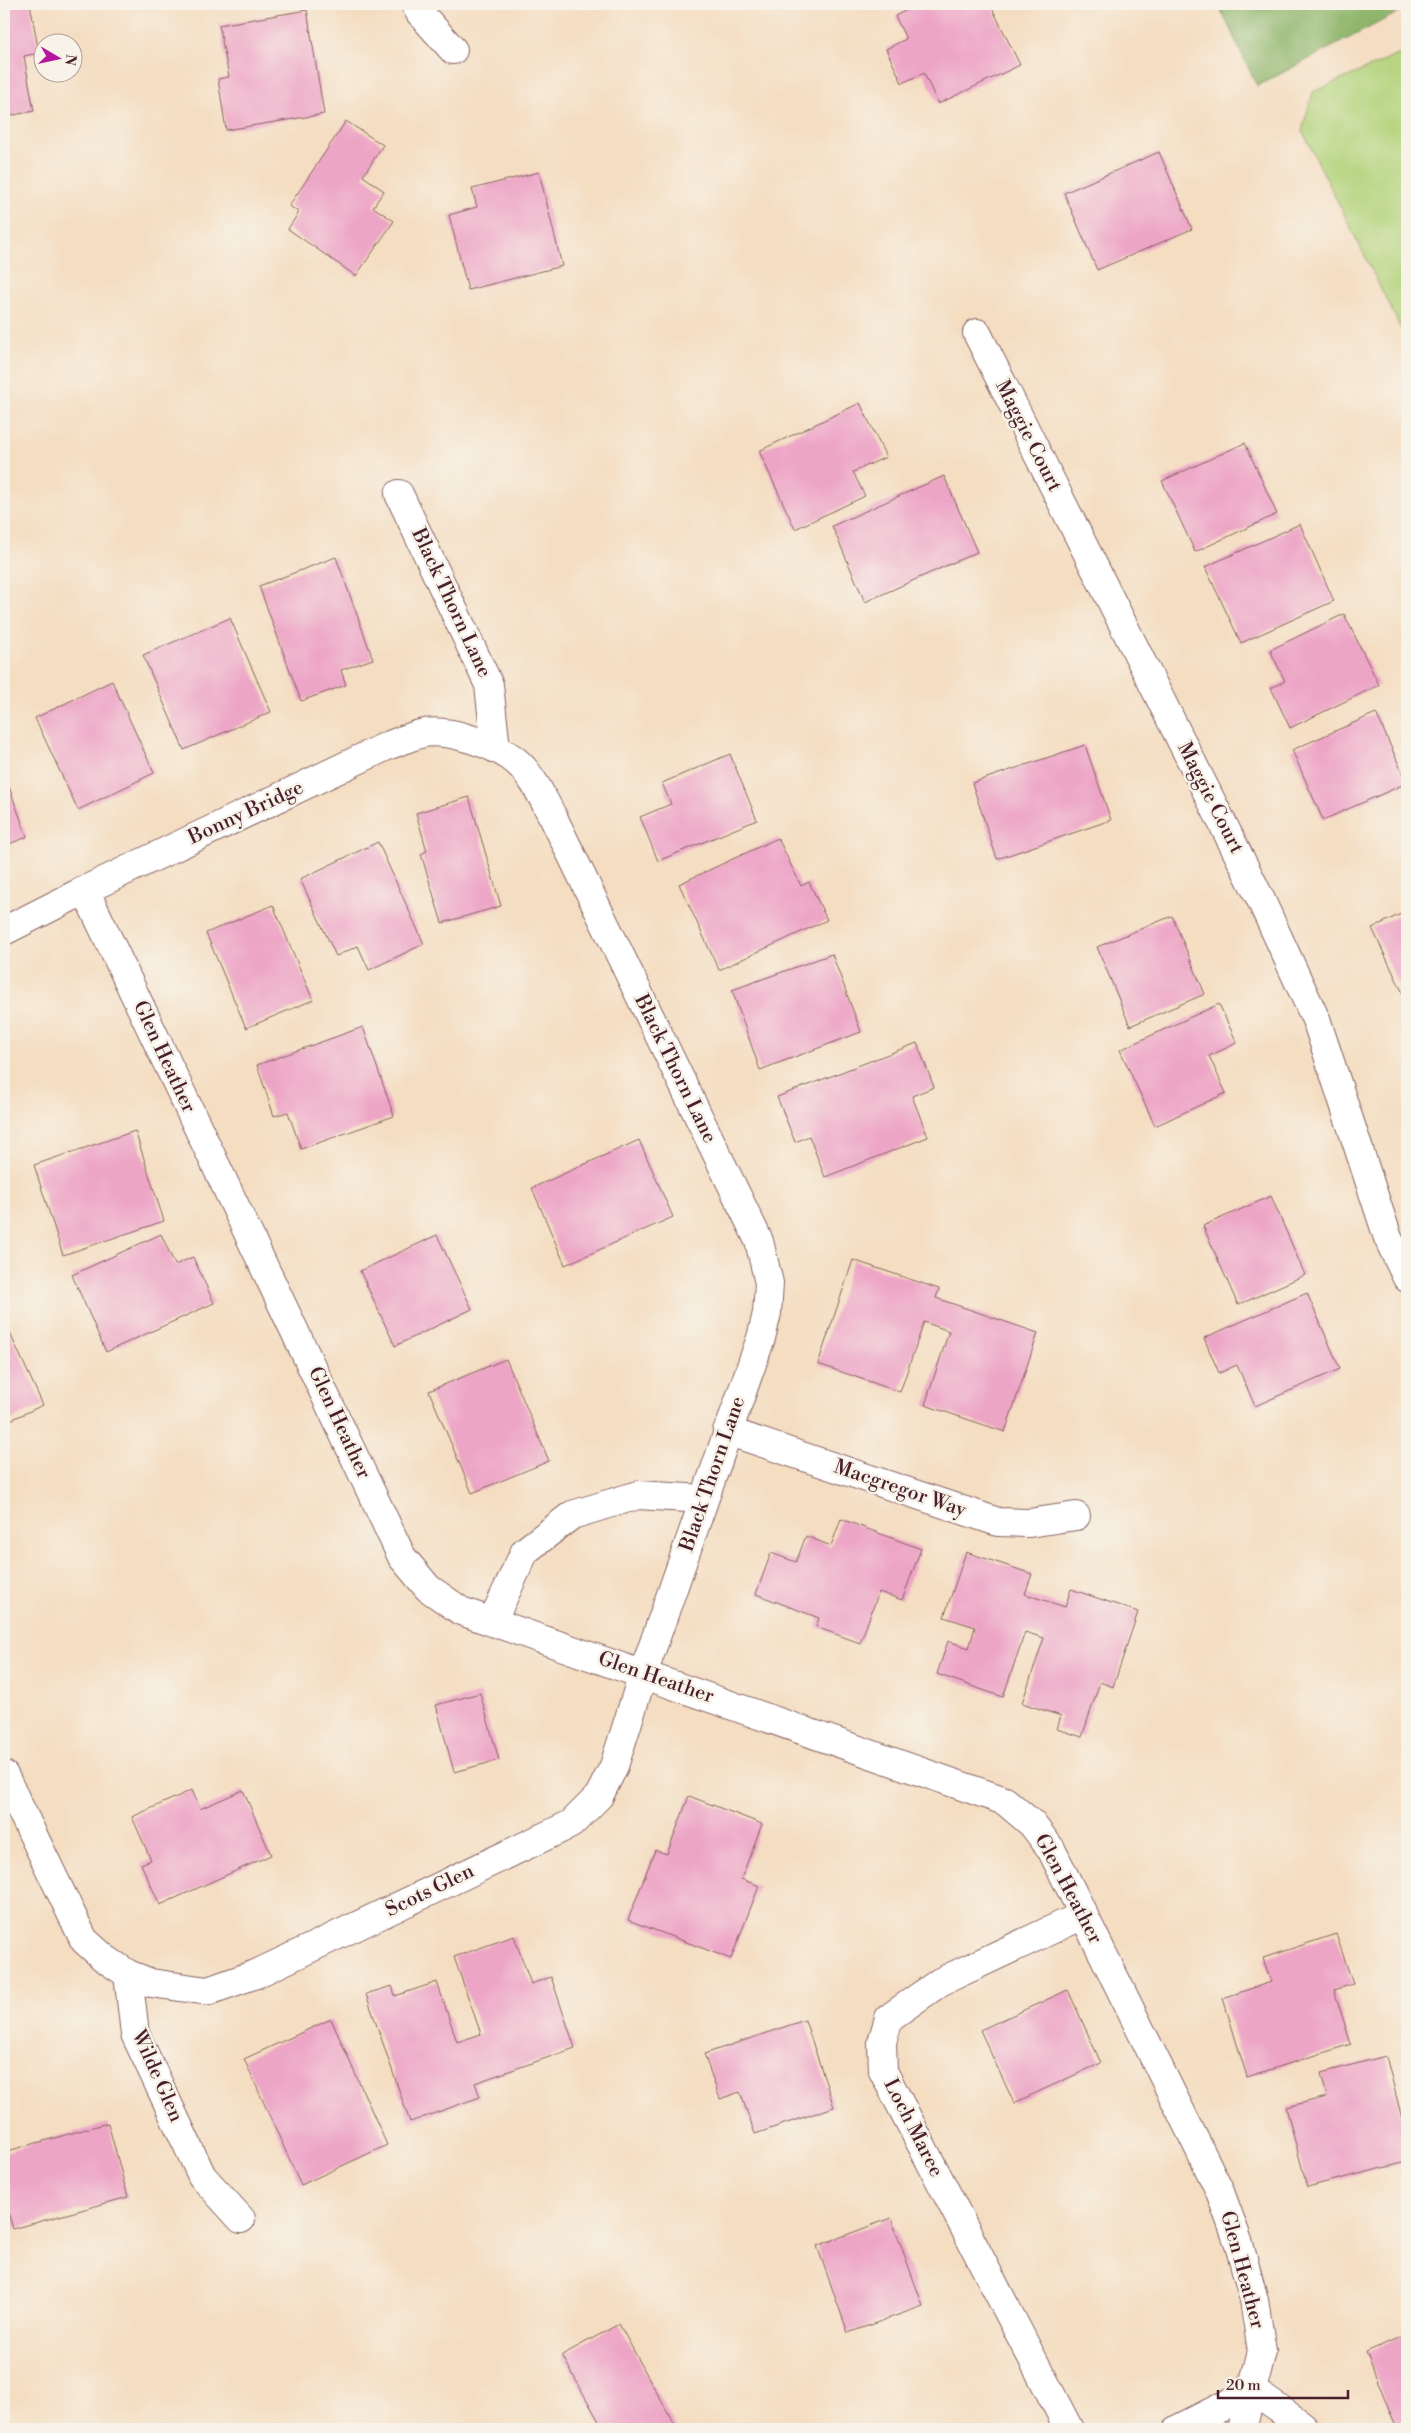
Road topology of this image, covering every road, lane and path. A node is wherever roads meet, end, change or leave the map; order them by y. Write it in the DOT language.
graph roads {
  1 [pos="415,4"];
  2 [pos="453,50"];
  3 [pos="977,332"];
  4 [pos="399,494"];
  5 [pos="496,749"];
  6 [pos="85,890"];
  7 [pos="4,931"];
  8 [pos="1407,1278"];
  9 [pos="727,1431"];
  10 [pos="704,1499"];
  11 [pos="1076,1516"];
  12 [pos="492,1622"];
  13 [pos="643,1674"];
  14 [pos="4,1774"];
  15 [pos="1083,1915"];
  16 [pos="128,1974"];
  17 [pos="241,2219"];
  18 [pos="1253,2391"];
  19 [pos="1069,2429"];
  20 [pos="1178,2429"];
  21 [pos="1242,2429"];
  22 [pos="1304,2429"];
  1 -- 2 [label="street"];
  3 -- 8 [label="street, Maggie Court"];
  4 -- 5 [label="street, Black Thorn Lane"];
  5 -- 6 [label="street, Bonny Bridge"];
  5 -- 9 [label="street, Black Thorn Lane"];
  6 -- 7 [label="street, Bonny Bridge"];
  6 -- 12 [label="street, Glen Heather"];
  9 -- 10 [label="street, Black Thorn Lane"];
  9 -- 11 [label="street, Macgregor Way"];
  10 -- 12 [label="street"];
  10 -- 13 [label="street, Black Thorn Lane"];
  12 -- 13 [label="street, Glen Heather"];
  13 -- 15 [label="street, Glen Heather"];
  13 -- 16 [label="street, Scots Glen"];
  14 -- 16 [label="street"];
  15 -- 18 [label="street, Glen Heather"];
  15 -- 19 [label="street, Loch Maree"];
  16 -- 17 [label="street, Wilde Glen"];
  18 -- 20 [label="street"];
  18 -- 21 [label="street, Glen Heather"];
  18 -- 22 [label="street"];
}
